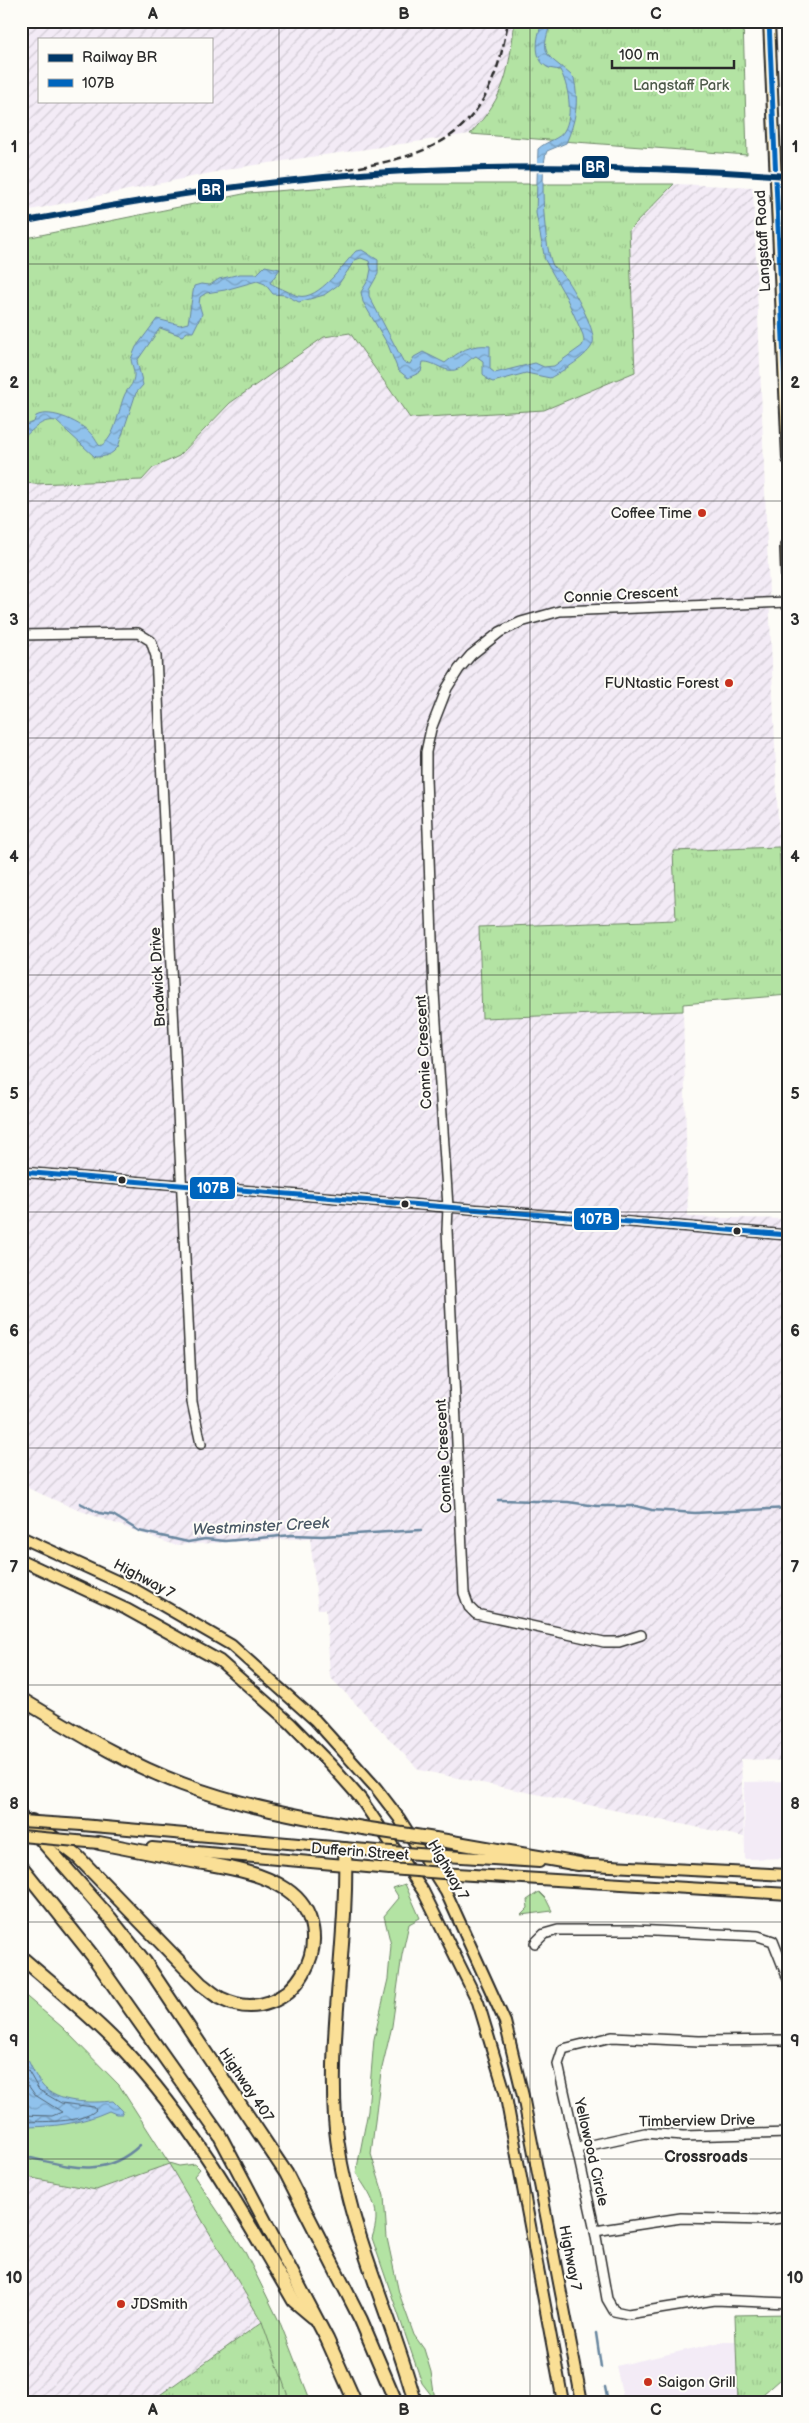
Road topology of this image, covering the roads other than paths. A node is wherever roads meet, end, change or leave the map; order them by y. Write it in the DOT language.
graph roads {
  1 [pos="768,21"];
  2 [pos="788,459"];
  3 [pos="788,543"];
  4 [pos="788,604"];
  5 [pos="21,635"];
  6 [pos="21,1172"];
  7 [pos="182,1186"];
  8 [pos="448,1207"];
  9 [pos="788,1234"];
  10 [pos="200,1444"];
  11 [pos="21,1537"];
  12 [pos="21,1560"];
  13 [pos="641,1635"];
  14 [pos="21,1698"];
  15 [pos="21,1812"];
  16 [pos="21,1817"];
  17 [pos="21,1821"];
  18 [pos="21,1836"];
  19 [pos="99,1843"];
  20 [pos="345,1849"];
  21 [pos="579,1864"];
  22 [pos="21,1866"];
  23 [pos="345,1866"];
  24 [pos="788,1875"];
  25 [pos="788,1894"];
  26 [pos="535,1943"];
  27 [pos="21,1956"];
  28 [pos="788,1979"];
  29 [pos="788,2040"];
  30 [pos="788,2133"];
  31 [pos="577,2148"];
  32 [pos="788,2217"];
  33 [pos="594,2231"];
  34 [pos="788,2303"];
  35 [pos="317,2320"];
  36 [pos="355,2402"];
  37 [pos="396,2402"];
  38 [pos="415,2402"];
  39 [pos="563,2402"];
  40 [pos="582,2402"];
  1 -- 2 [label="main road, Langstaff Road"];
  3 -- 4 [label="main road"];
  4 -- 8 [label="street, Connie Crescent"];
  5 -- 7 [label="street, Bradwick Drive"];
  6 -- 7 [label="street"];
  7 -- 8 [label="street"];
  7 -- 10 [label="street, Bradwick Drive"];
  8 -- 9 [label="street"];
  8 -- 13 [label="street, Connie Crescent"];
  11 -- 40 [label="main road, Highway 7"];
  12 -- 39 [label="main road"];
  14 -- 21 [label="highway, bridge"];
  15 -- 19 [label="highway"];
  16 -- 37 [label="highway, Highway 407"];
  17 -- 20 [label="main road, Dufferin Street, bridge"];
  18 -- 19 [label="main road, Dufferin Street, bridge"];
  19 -- 23 [label="main road, Dufferin Street"];
  20 -- 21 [label="main road, Dufferin Street, bridge"];
  20 -- 23 [label="highway"];
  21 -- 24 [label="main road, Dufferin Street"];
  22 -- 35 [label="highway"];
  23 -- 25 [label="main road, Dufferin Street, bridge"];
  23 -- 38 [label="highway"];
  26 -- 28 [label="street"];
  27 -- 35 [label="highway"];
  29 -- 31 [label="street, Yellowood Circle"];
  30 -- 31 [label="street, Timberview Drive"];
  31 -- 33 [label="street, Yellowood Circle"];
  32 -- 33 [label="street"];
  33 -- 34 [label="street, Yellowood Circle"];
  35 -- 36 [label="highway"];
}
